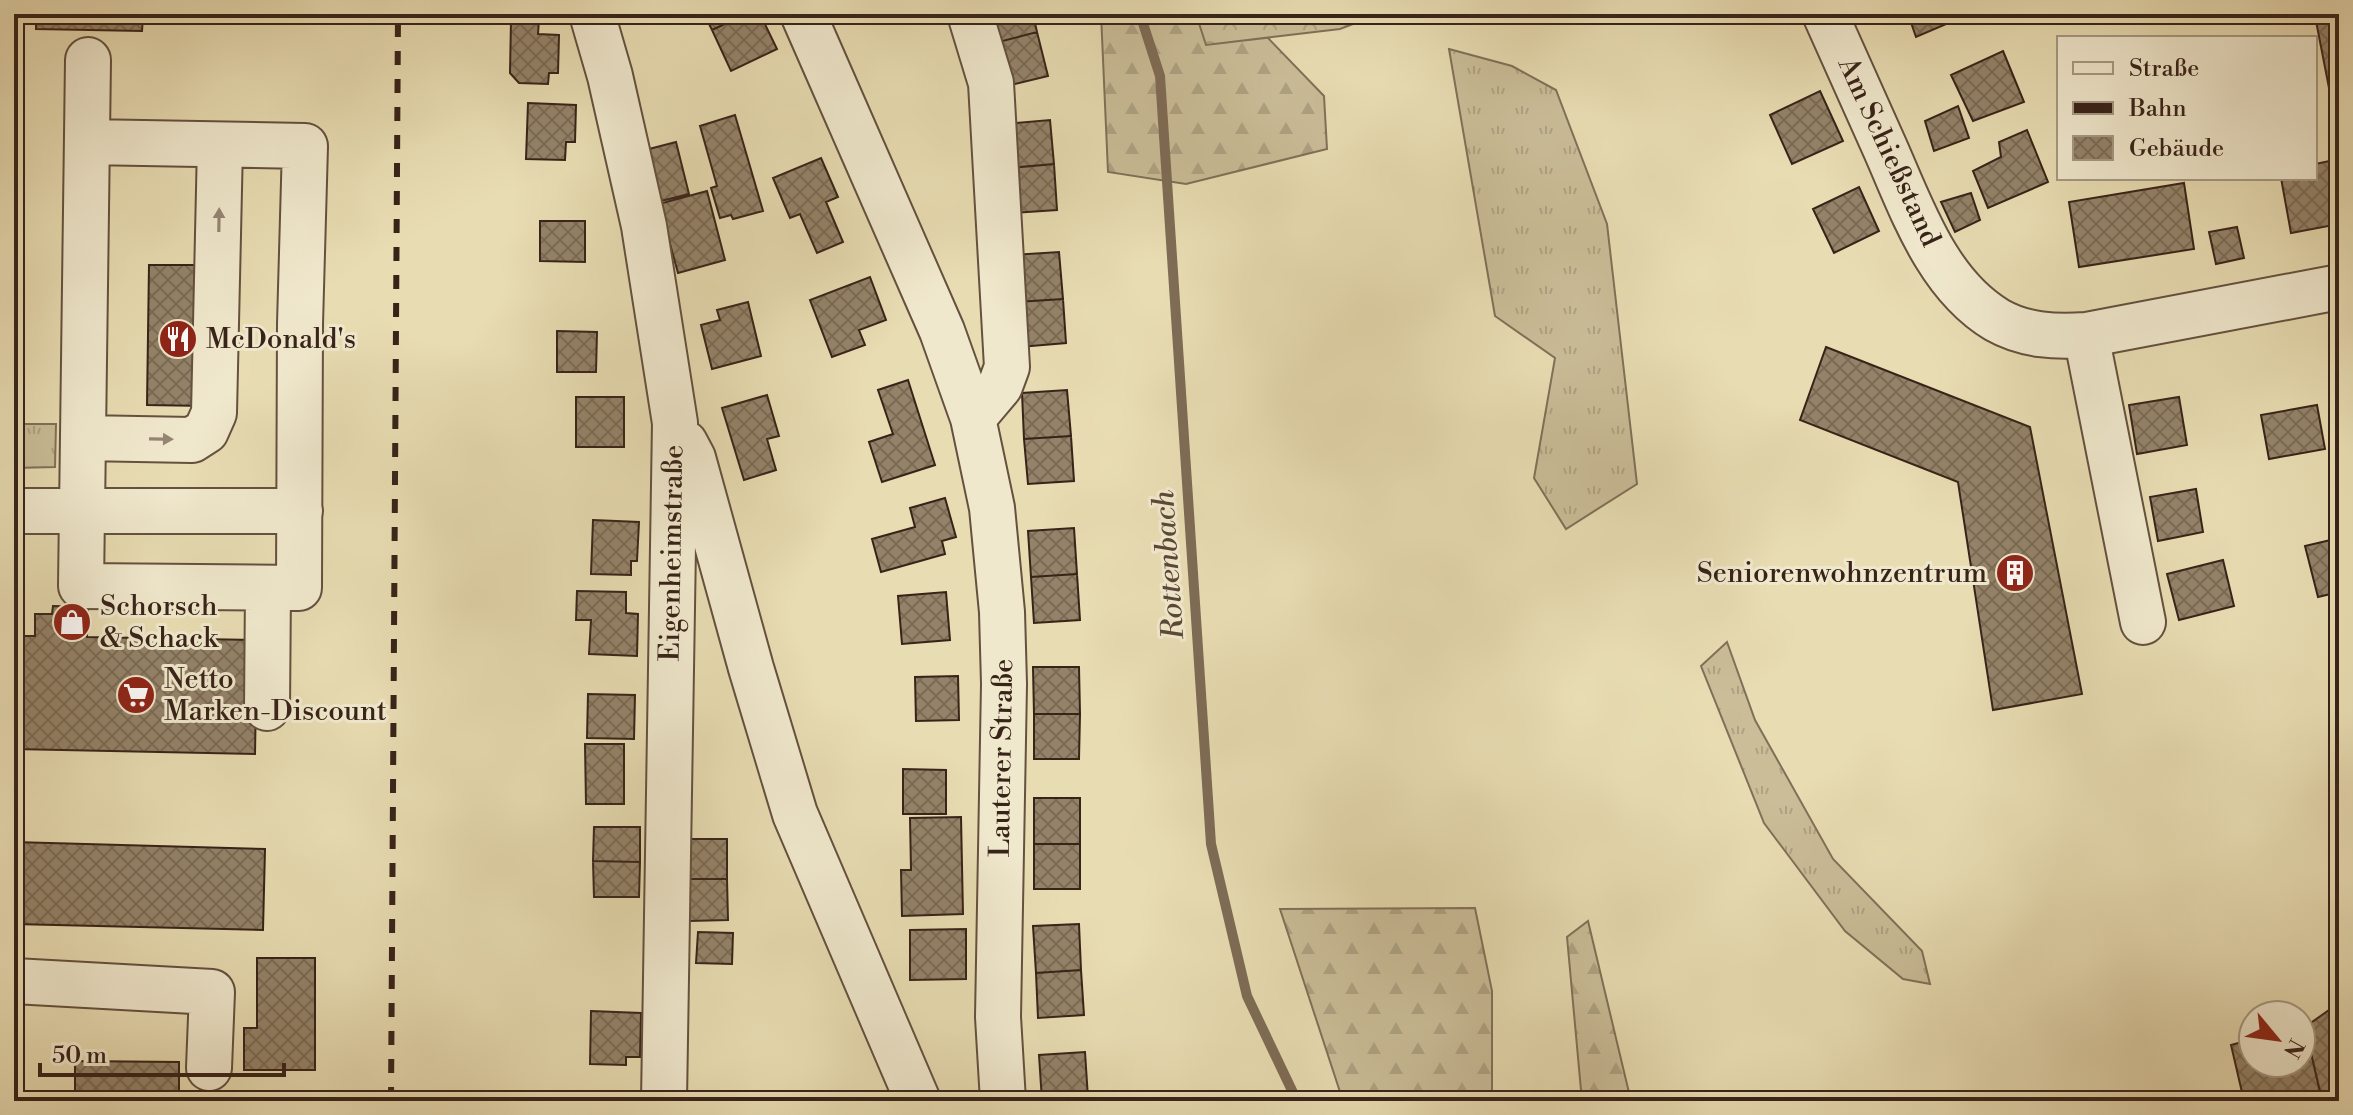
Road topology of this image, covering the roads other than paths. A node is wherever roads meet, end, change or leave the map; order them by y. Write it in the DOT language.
graph roads {
  1 [pos="592,14"];
  2 [pos="803,14"];
  3 [pos="970,14"];
  4 [pos="1825,14"];
  5 [pos="88,60"];
  6 [pos="87,142"];
  7 [pos="220,145"];
  8 [pos="2338,287"];
  9 [pos="2339,294"];
  10 [pos="2086,335"];
  11 [pos="973,418"];
  12 [pos="675,423"];
  13 [pos="83,438"];
  14 [pos="14,511"];
  15 [pos="82,511"];
  16 [pos="300,511"];
  17 [pos="268,588"];
  18 [pos="2143,622"];
  19 [pos="267,708"];
  20 [pos="14,981"];
  21 [pos="209,1068"];
  22 [pos="664,1101"];
  23 [pos="918,1101"];
  24 [pos="1003,1101"];
  1 -- 12 [label="street, Eigenheimstraße"];
  2 -- 11 [label="street, Lauterer Straße"];
  3 -- 11 [label="street"];
  4 -- 10 [label="street, Am Schießstand"];
  5 -- 6 [label="street"];
  6 -- 7 [label="street"];
  6 -- 13 [label="street"];
  13 -- 7 [label="street, one-way"];
  7 -- 16 [label="street"];
  8 -- 9 [label="street"];
  8 -- 10 [label="street, Am Schießstand"];
  10 -- 18 [label="street"];
  11 -- 24 [label="street, Lauterer Straße"];
  12 -- 22 [label="street, Eigenheimstraße"];
  12 -- 23 [label="street"];
  13 -- 15 [label="street"];
  14 -- 15 [label="street"];
  15 -- 16 [label="street"];
  15 -- 17 [label="street"];
  16 -- 17 [label="street"];
  17 -- 19 [label="street"];
  20 -- 21 [label="street"];
}
